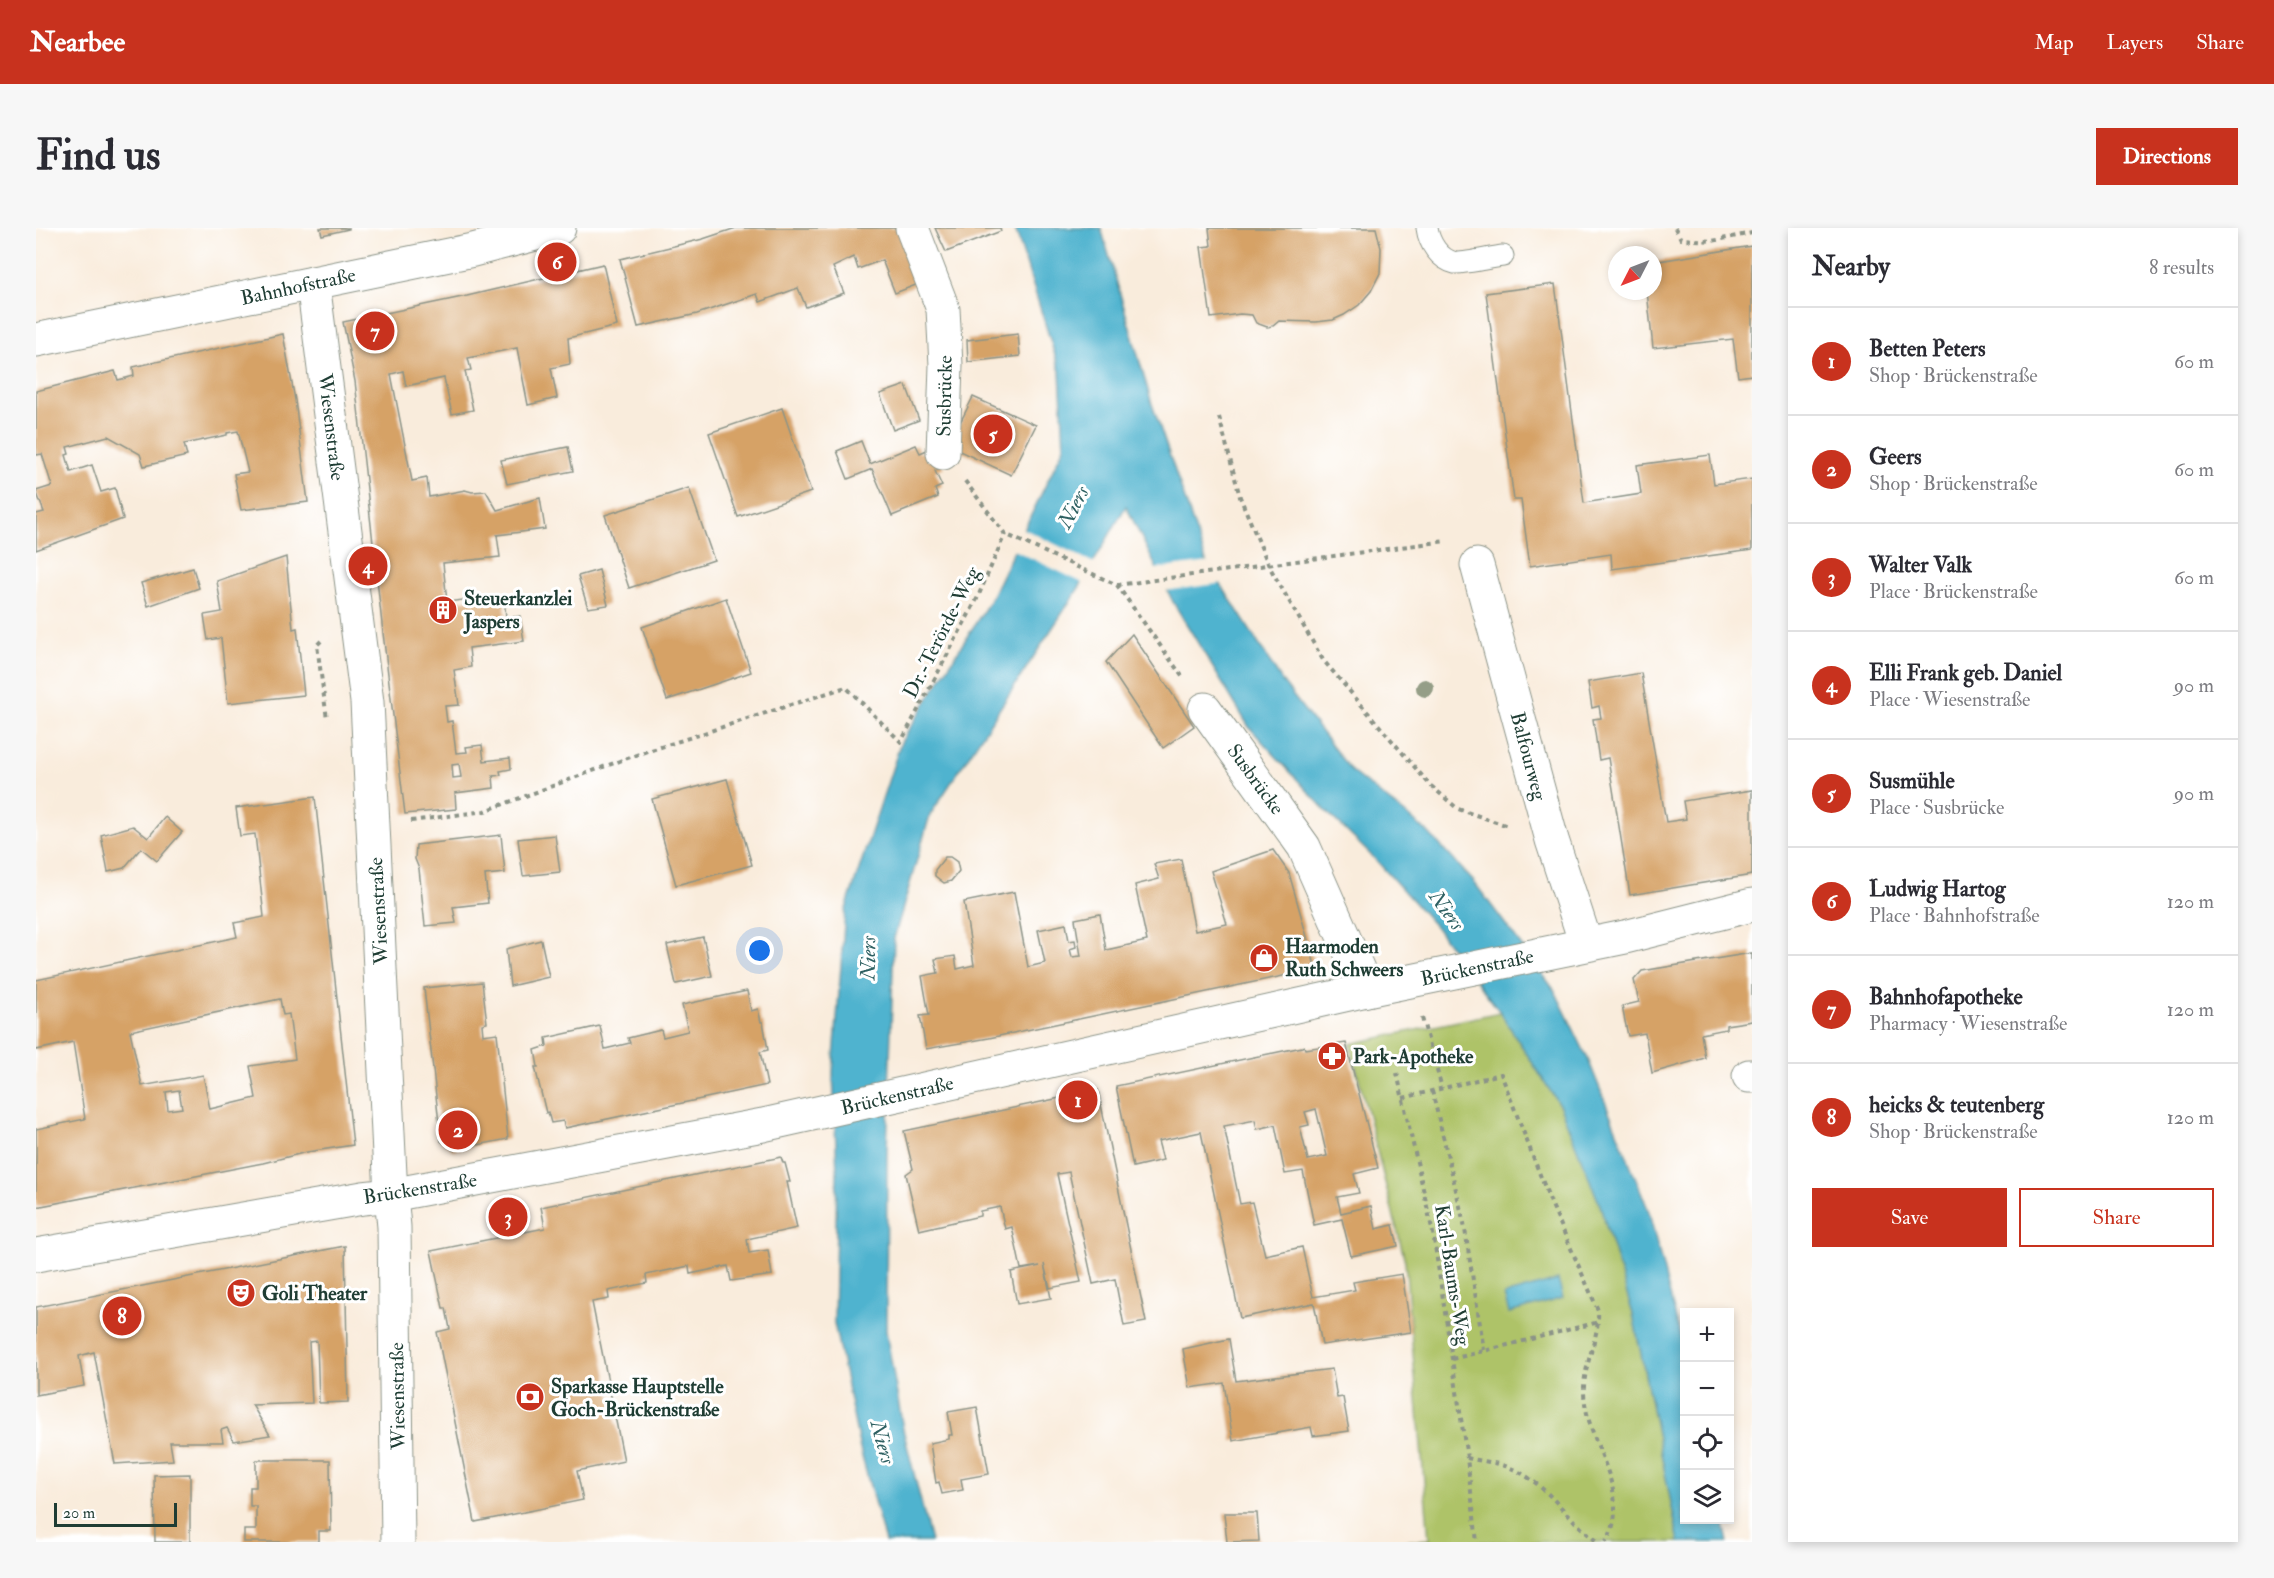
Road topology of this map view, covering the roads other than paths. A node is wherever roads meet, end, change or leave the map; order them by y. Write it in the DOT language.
graph roads {
  1 [pos="559,228"];
  2 [pos="912,228"];
  3 [pos="1427,228"];
  4 [pos="1503,256"];
  5 [pos="313,283"];
  6 [pos="36,340"];
  7 [pos="943,453"];
  8 [pos="1477,565"];
  9 [pos="1206,709"];
  10 [pos="1752,905"];
  11 [pos="1586,944"];
  12 [pos="1367,990"];
  13 [pos="391,1195"];
  14 [pos="36,1255"];
  15 [pos="398,1542"];
  1 -- 5 [label="street, Bahnhofstraße"];
  2 -- 7 [label="street, Susbrücke"];
  3 -- 4 [label="lane"];
  5 -- 6 [label="street, Bahnhofstraße"];
  5 -- 13 [label="street, Wiesenstraße"];
  8 -- 11 [label="street, Balfourweg"];
  9 -- 12 [label="street, Susbrücke"];
  10 -- 11 [label="street, Brückenstraße"];
  11 -- 12 [label="street, Brückenstraße"];
  12 -- 13 [label="street, Brückenstraße"];
  13 -- 14 [label="street, Brückenstraße"];
  13 -- 15 [label="street, Wiesenstraße"];
}
